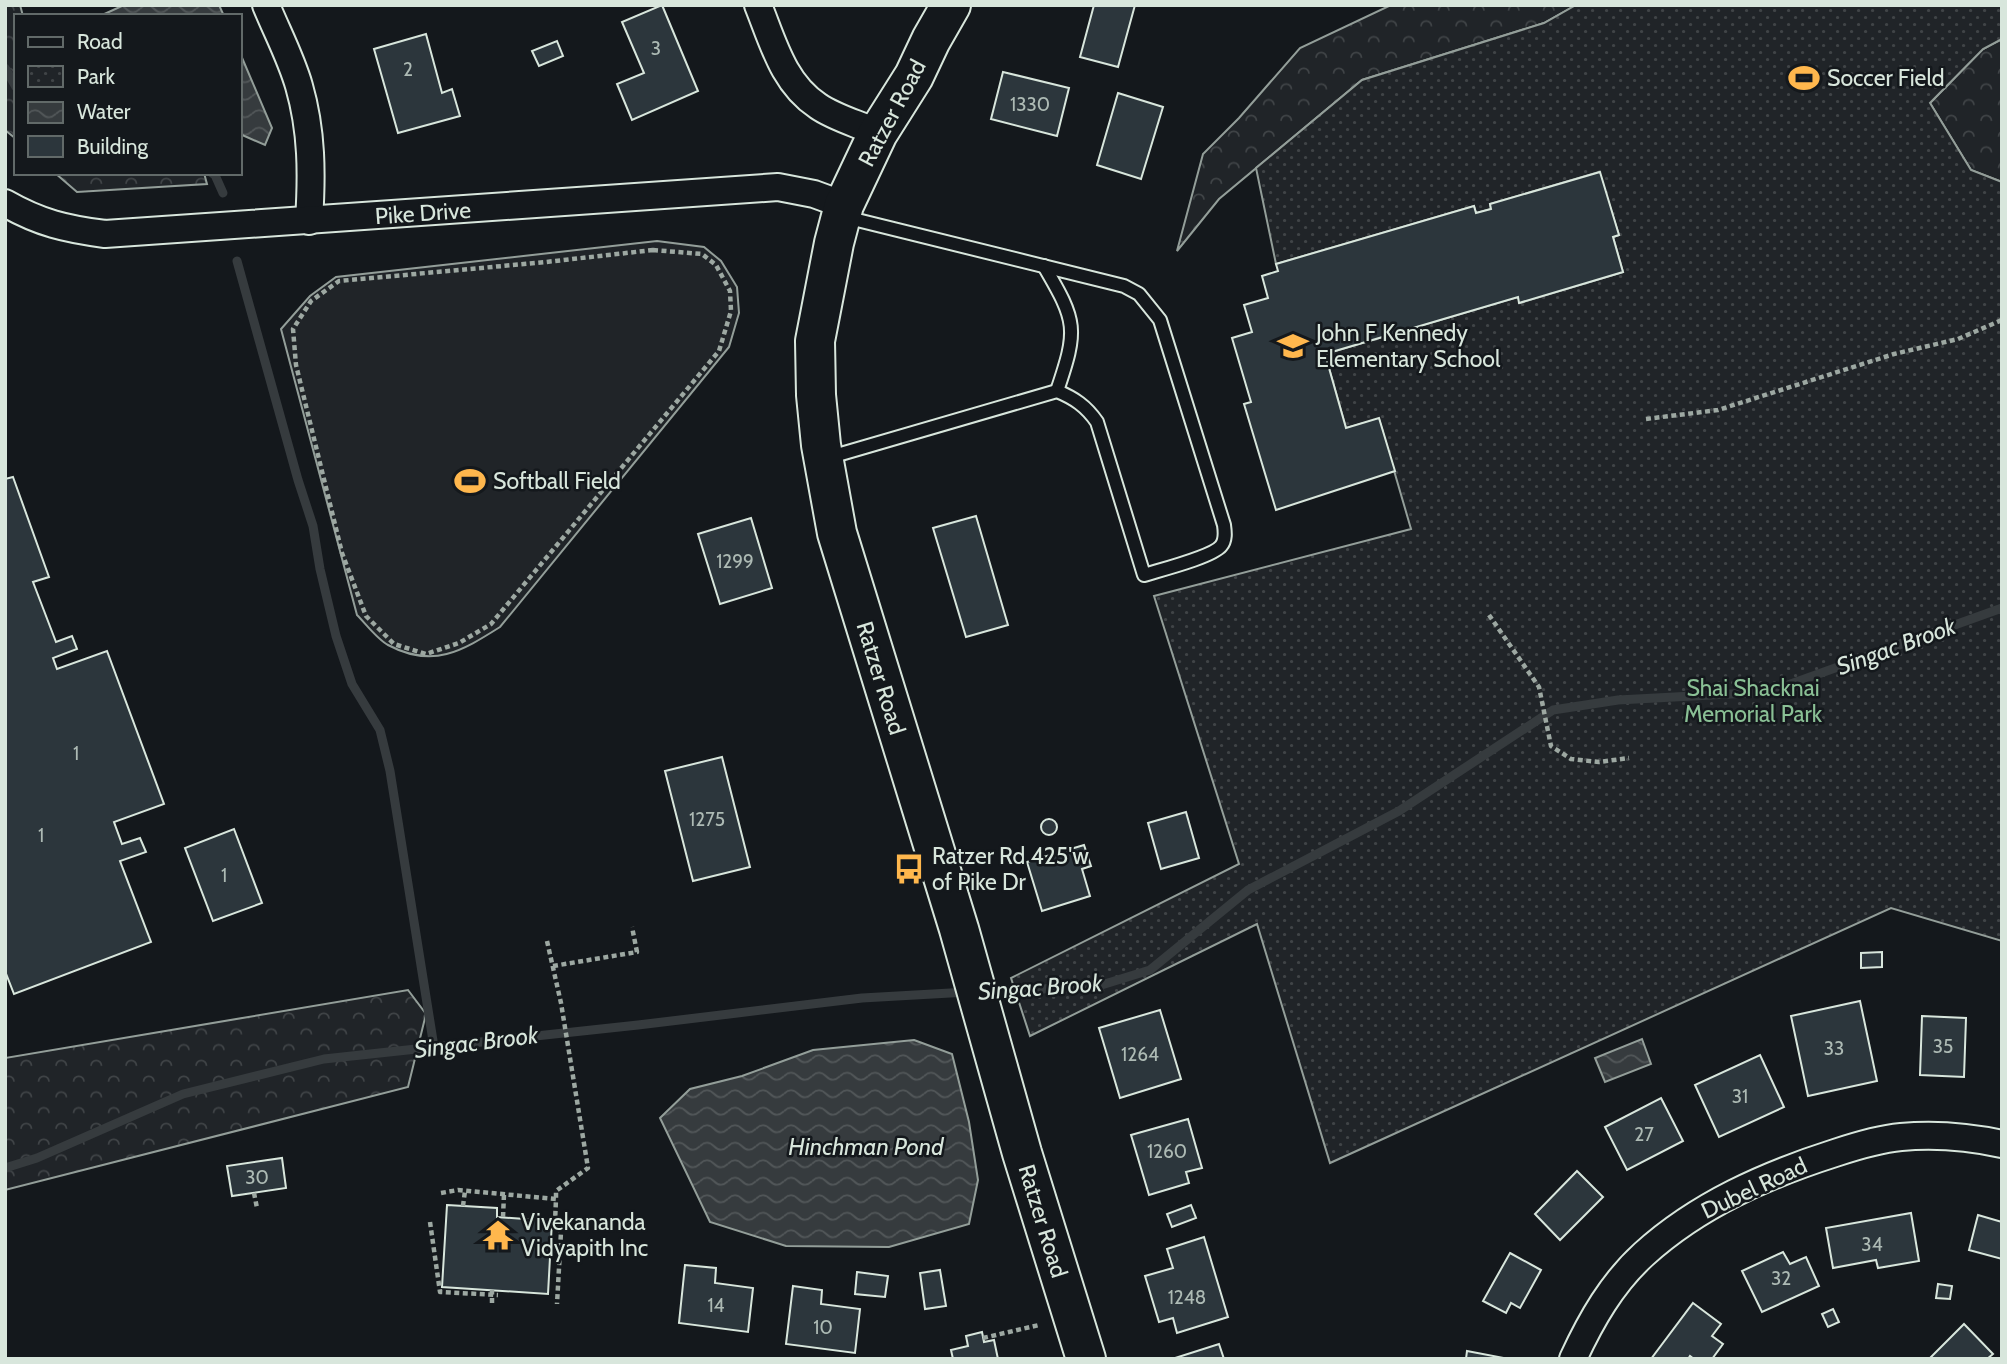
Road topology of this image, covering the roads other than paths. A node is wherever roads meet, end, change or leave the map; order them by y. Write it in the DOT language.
graph roads {
  1 [pos="266,5"];
  2 [pos="758,5"];
  3 [pos="951,5"];
  4 [pos="878,133"];
  5 [pos="5,203"];
  6 [pos="843,211"];
  7 [pos="309,220"];
  8 [pos="1044,266"];
  9 [pos="1057,391"];
  10 [pos="823,458"];
  11 [pos="2002,1144"];
  12 [pos="1086,1359"];
  13 [pos="1573,1359"];
  1 -- 7 [label="street"];
  2 -- 4 [label="street"];
  3 -- 4 [label="main road, Ratzer Road"];
  4 -- 6 [label="main road, Ratzer Road"];
  5 -- 7 [label="street, Pike Drive"];
  6 -- 7 [label="street, Pike Drive"];
  6 -- 8 [label="lane"];
  6 -- 10 [label="main road, Ratzer Road"];
  8 -- 9 [label="lane"];
  8 -- 9 [label="lane"];
  9 -- 10 [label="lane"];
  10 -- 12 [label="main road, Ratzer Road"];
  11 -- 13 [label="street, Dubel Road"];
}
